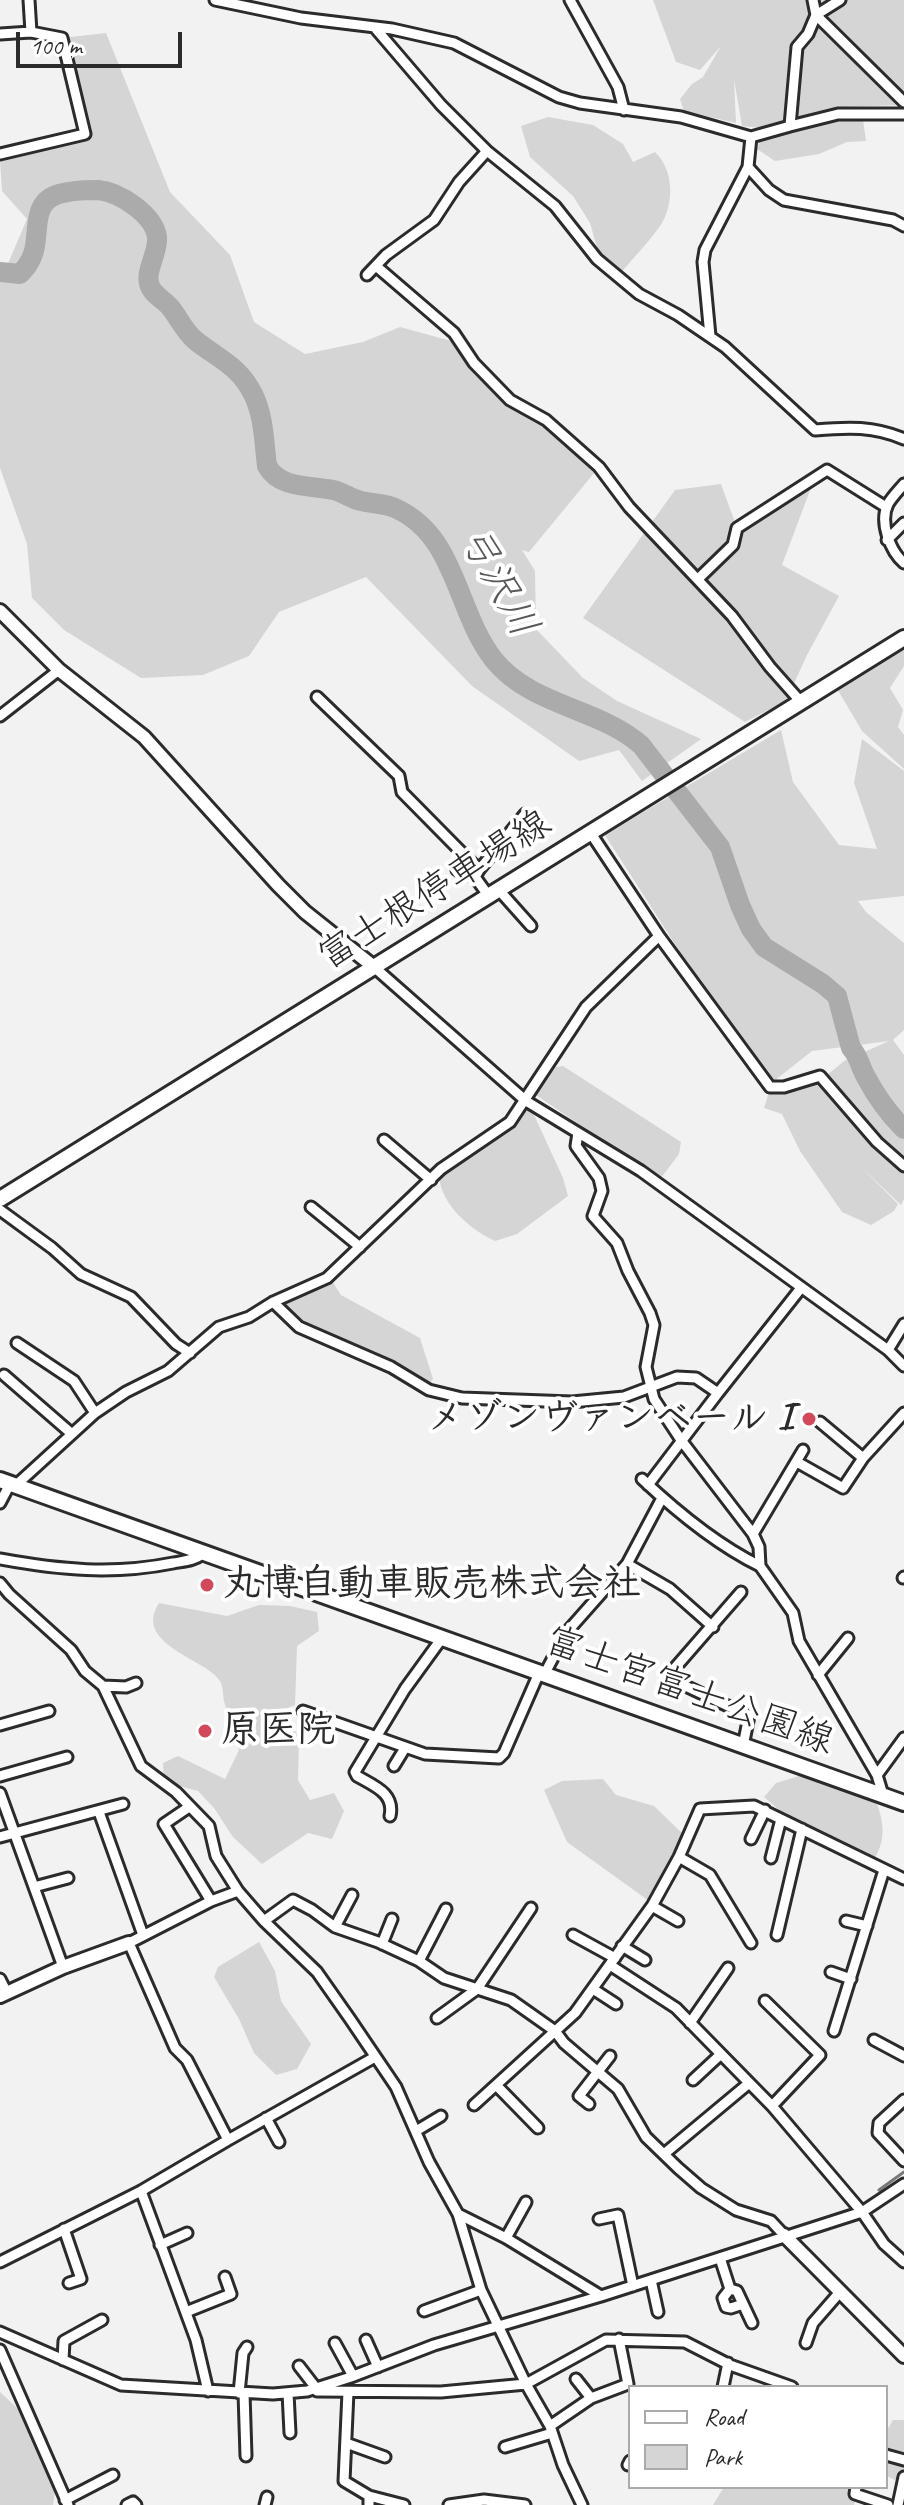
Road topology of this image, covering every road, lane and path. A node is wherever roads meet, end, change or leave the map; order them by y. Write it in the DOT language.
graph roads {
  1 [pos="29,0"];
  2 [pos="215,0"];
  3 [pos="570,0"];
  4 [pos="813,0"];
  5 [pos="840,0"];
  6 [pos="816,15"];
  7 [pos="373,27"];
  8 [pos="31,32"];
  9 [pos="0,34"];
  10 [pos="904,102"];
  11 [pos="624,110"];
  12 [pos="904,114"];
  13 [pos="790,126"];
  14 [pos="751,137"];
  15 [pos="487,151"];
  16 [pos="0,154"];
  17 [pos="748,167"];
  18 [pos="904,226"];
  19 [pos="376,266"];
  20 [pos="367,275"];
  21 [pos="710,336"];
  22 [pos="904,439"];
  23 [pos="904,484"];
  24 [pos="886,507"];
  25 [pos="904,523"];
  26 [pos="887,540"];
  27 [pos="904,563"];
  28 [pos="698,579"];
  29 [pos="0,611"];
  30 [pos="904,638"];
  31 [pos="59,670"];
  32 [pos="317,697"];
  33 [pos="801,702"];
  34 [pos="0,716"];
  35 [pos="525,814"];
  36 [pos="590,832"];
  37 [pos="457,870"];
  38 [pos="477,873"];
  39 [pos="493,892"];
  40 [pos="531,926"];
  41 [pos="659,936"];
  42 [pos="374,967"];
  43 [pos="526,1101"];
  44 [pos="578,1133"];
  45 [pos="384,1140"];
  46 [pos="904,1166"];
  47 [pos="431,1180"];
  48 [pos="0,1199"];
  49 [pos="311,1207"];
  50 [pos="0,1210"];
  51 [pos="360,1247"];
  52 [pos="801,1288"];
  53 [pos="273,1302"];
  54 [pos="904,1324"];
  55 [pos="17,1343"];
  56 [pos="888,1350"];
  57 [pos="190,1353"];
  58 [pos="904,1366"];
  59 [pos="4,1375"];
  60 [pos="649,1389"];
  61 [pos="718,1393"];
  62 [pos="95,1413"];
  63 [pos="904,1413"];
  64 [pos="820,1422"];
  65 [pos="72,1434"];
  66 [pos="681,1440"];
  67 [pos="803,1450"];
  68 [pos="863,1458"];
  69 [pos="797,1462"];
  70 [pos="8,1483"];
  71 [pos="662,1498"];
  72 [pos="0,1503"];
  73 [pos="753,1534"];
  74 [pos="202,1554"];
  75 [pos="0,1559"];
  76 [pos="627,1564"];
  77 [pos="760,1566"];
  78 [pos="0,1583"];
  79 [pos="741,1592"];
  80 [pos="713,1627"];
  81 [pos="442,1638"];
  82 [pos="848,1638"];
  83 [pos="541,1674"];
  84 [pos="818,1675"];
  85 [pos="136,1683"];
  86 [pos="103,1686"];
  87 [pos="49,1711"];
  88 [pos="303,1711"];
  89 [pos="0,1725"];
  90 [pos="375,1736"];
  91 [pos="904,1738"];
  92 [pos="743,1746"];
  93 [pos="405,1748"];
  94 [pos="67,1757"];
  95 [pos="394,1766"];
  96 [pos="877,1775"];
  97 [pos="0,1776"];
  98 [pos="0,1793"];
  99 [pos="883,1795"];
  100 [pos="904,1803"];
  101 [pos="123,1804"];
  102 [pos="189,1807"];
  103 [pos="765,1810"];
  104 [pos="99,1812"];
  105 [pos="390,1816"];
  106 [pos="781,1819"];
  107 [pos="802,1829"];
  108 [pos="14,1833"];
  109 [pos="0,1837"];
  110 [pos="751,1839"];
  111 [pos="679,1857"];
  112 [pos="771,1858"];
  113 [pos="884,1870"];
  114 [pos="68,1878"];
  115 [pos="904,1879"];
  116 [pos="34,1887"];
  117 [pos="238,1891"];
  118 [pos="352,1895"];
  119 [pos="211,1901"];
  120 [pos="652,1906"];
  121 [pos="531,1908"];
  122 [pos="446,1909"];
  123 [pos="392,1919"];
  124 [pos="264,1921"];
  125 [pos="678,1921"];
  126 [pos="846,1921"];
  127 [pos="867,1926"];
  128 [pos="335,1927"];
  129 [pos="143,1935"];
  130 [pos="573,1935"];
  131 [pos="777,1935"];
  132 [pos="129,1943"];
  133 [pos="751,1943"];
  134 [pos="382,1944"];
  135 [pos="622,1946"];
  136 [pos="645,1960"];
  137 [pos="419,1961"];
  138 [pos="612,1962"];
  139 [pos="63,1967"];
  140 [pos="728,1968"];
  141 [pos="831,1972"];
  142 [pos="0,1979"];
  143 [pos="851,1979"];
  144 [pos="477,1989"];
  145 [pos="593,1989"];
  146 [pos="4,1995"];
  147 [pos="765,2001"];
  148 [pos="616,2004"];
  149 [pos="437,2018"];
  150 [pos="690,2023"];
  151 [pos="555,2031"];
  152 [pos="834,2031"];
  153 [pos="874,2040"];
  154 [pos="721,2054"];
  155 [pos="610,2056"];
  156 [pos="904,2056"];
  157 [pos="375,2057"];
  158 [pos="599,2070"];
  159 [pos="693,2080"];
  160 [pos="748,2084"];
  161 [pos="497,2086"];
  162 [pos="904,2100"];
  163 [pos="589,2104"];
  164 [pos="474,2105"];
  165 [pos="772,2106"];
  166 [pos="441,2116"];
  167 [pos="266,2118"];
  168 [pos="538,2128"];
  169 [pos="416,2131"];
  170 [pos="228,2140"];
  171 [pos="279,2142"];
  172 [pos="664,2154"];
  173 [pos="904,2161"];
  174 [pos="904,2184"];
  175 [pos="141,2191"];
  176 [pos="526,2202"];
  177 [pos="862,2212"];
  178 [pos="458,2214"];
  179 [pos="599,2219"];
  180 [pos="64,2229"];
  181 [pos="187,2233"];
  182 [pos="784,2235"];
  183 [pos="506,2238"];
  184 [pos="160,2245"];
  185 [pos="720,2258"];
  186 [pos="903,2261"];
  187 [pos="0,2262"];
  188 [pos="225,2277"];
  189 [pos="651,2280"];
  190 [pos="69,2283"];
  191 [pos="633,2286"];
  192 [pos="730,2289"];
  193 [pos="481,2290"];
  194 [pos="840,2292"];
  195 [pos="601,2296"];
  196 [pos="743,2304"];
  197 [pos="424,2311"];
  198 [pos="186,2312"];
  199 [pos="658,2312"];
  200 [pos="102,2320"];
  201 [pos="752,2323"];
  202 [pos="500,2326"];
  203 [pos="0,2332"];
  204 [pos="619,2339"];
  205 [pos="366,2340"];
  206 [pos="335,2343"];
  207 [pos="806,2343"];
  208 [pos="247,2347"];
  209 [pos="0,2350"];
  210 [pos="904,2356"];
  211 [pos="63,2360"];
  212 [pos="728,2363"];
  213 [pos="299,2366"];
  214 [pos="378,2367"];
  215 [pos="353,2376"];
  216 [pos="576,2379"];
  217 [pos="526,2384"];
  218 [pos="628,2385"];
  219 [pos="723,2385"];
  220 [pos="787,2385"];
  221 [pos="628,2388"];
  222 [pos="311,2390"];
  223 [pos="208,2391"];
  224 [pos="348,2392"];
  225 [pos="241,2393"];
  226 [pos="288,2393"];
  227 [pos="591,2398"];
  228 [pos="551,2430"];
  229 [pos="290,2433"];
  230 [pos="346,2443"];
  231 [pos="505,2447"];
  232 [pos="246,2456"];
  233 [pos="385,2457"];
  234 [pos="113,2475"];
  235 [pos="904,2477"];
  236 [pos="856,2489"];
  237 [pos="369,2500"];
  238 [pos="66,2503"];
  239 [pos="512,2504"];
  240 [pos="127,2505"];
  241 [pos="136,2505"];
  242 [pos="404,2505"];
  243 [pos="449,2505"];
  244 [pos="525,2505"];
  245 [pos="582,2505"];
  246 [pos="888,2505"];
  247 [pos="898,2505"];
  1 -- 8 [label="street"];
  2 -- 7 [label="street"];
  3 -- 11 [label="street"];
  4 -- 6 [label="street"];
  5 -- 6 [label="street"];
  6 -- 10 [label="street"];
  6 -- 13 [label="street"];
  7 -- 11 [label="street"];
  7 -- 15 [label="street"];
  8 -- 9 [label="street"];
  8 -- 16 [label="street"];
  11 -- 14 [label="street"];
  12 -- 13 [label="street"];
  13 -- 14 [label="street"];
  14 -- 17 [label="street"];
  15 -- 19 [label="street"];
  15 -- 21 [label="street"];
  17 -- 18 [label="street"];
  17 -- 21 [label="street"];
  19 -- 20 [label="street"];
  19 -- 28 [label="street"];
  21 -- 22 [label="street"];
  23 -- 24 [label="street"];
  24 -- 26 [label="street"];
  24 -- 28 [label="street"];
  25 -- 26 [label="street"];
  26 -- 27 [label="street"];
  28 -- 33 [label="street"];
  29 -- 31 [label="street"];
  30 -- 33 [label="main road, 富士根停車場線"];
  31 -- 34 [label="street"];
  31 -- 42 [label="street"];
  32 -- 38 [label="street"];
  33 -- 36 [label="main road, 富士根停車場線"];
  35 -- 38 [label="street"];
  36 -- 39 [label="main road, 富士根停車場線"];
  36 -- 41 [label="street"];
  37 -- 38 [label="street"];
  38 -- 39 [label="street"];
  39 -- 40 [label="street"];
  39 -- 42 [label="main road, 富士根停車場線"];
  41 -- 43 [label="street"];
  41 -- 46 [label="street"];
  42 -- 43 [label="street"];
  42 -- 48 [label="main road, 富士根停車場線"];
  43 -- 44 [label="street"];
  43 -- 47 [label="street"];
  44 -- 52 [label="street"];
  44 -- 60 [label="street"];
  45 -- 47 [label="street"];
  47 -- 51 [label="street"];
  49 -- 51 [label="street"];
  50 -- 57 [label="street"];
  51 -- 53 [label="street"];
  52 -- 56 [label="street"];
  52 -- 61 [label="street"];
  53 -- 57 [label="street"];
  53 -- 60 [label="street"];
  54 -- 56 [label="street"];
  55 -- 62 [label="street"];
  56 -- 58 [label="street"];
  57 -- 62 [label="street"];
  59 -- 65 [label="street"];
  60 -- 61 [label="street"];
  60 -- 66 [label="street"];
  61 -- 66 [label="street"];
  62 -- 65 [label="street"];
  63 -- 68 [label="street"];
  64 -- 68 [label="street"];
  65 -- 70 [label="street"];
  66 -- 71 [label="street"];
  66 -- 73 [label="street"];
  67 -- 69 [label="street"];
  68 -- 69 [label="street"];
  69 -- 73 [label="street"];
  70 -- 72 [label="street"];
  70 -- 74 [label="main road, 富士宮富士公園線"];
  71 -- 76 [label="street"];
  71 -- 77 [label="street"];
  73 -- 77 [label="street"];
  74 -- 75 [label="street"];
  74 -- 81 [label="main road, 富士宮富士公園線"];
  76 -- 80 [label="street"];
  76 -- 83 [label="street"];
  77 -- 84 [label="street"];
  78 -- 86 [label="street"];
  79 -- 80 [label="street"];
  80 -- 92 [label="street"];
  81 -- 83 [label="main road, 富士宮富士公園線"];
  81 -- 90 [label="street"];
  82 -- 84 [label="street"];
  83 -- 92 [label="main road, 富士宮富士公園線"];
  83 -- 93 [label="street"];
  84 -- 96 [label="street"];
  85 -- 86 [label="street"];
  86 -- 102 [label="street"];
  87 -- 89 [label="street"];
  88 -- 90 [label="street"];
  90 -- 93 [label="street"];
  90 -- 105 [label="street"];
  91 -- 96 [label="street"];
  92 -- 99 [label="main road, 富士宮富士公園線"];
  93 -- 95 [label="street"];
  94 -- 97 [label="street"];
  96 -- 99 [label="street"];
  98 -- 108 [label="street"];
  99 -- 100 [label="main road, 富士宮富士公園線"];
  101 -- 104 [label="street"];
  102 -- 117 [label="street"];
  102 -- 119 [label="street"];
  103 -- 106 [label="street"];
  103 -- 110 [label="street"];
  103 -- 111 [label="street"];
  104 -- 108 [label="street"];
  104 -- 129 [label="street"];
  106 -- 107 [label="street"];
  106 -- 112 [label="street"];
  107 -- 113 [label="street"];
  107 -- 131 [label="street"];
  108 -- 109 [label="street"];
  108 -- 116 [label="street"];
  111 -- 120 [label="street"];
  111 -- 133 [label="street"];
  113 -- 115 [label="street"];
  113 -- 127 [label="street"];
  114 -- 116 [label="street"];
  116 -- 139 [label="street"];
  117 -- 119 [label="street"];
  117 -- 124 [label="street"];
  118 -- 128 [label="street"];
  119 -- 129 [label="street"];
  120 -- 125 [label="street"];
  120 -- 135 [label="street"];
  121 -- 144 [label="street"];
  122 -- 137 [label="street"];
  123 -- 134 [label="street"];
  124 -- 128 [label="street"];
  124 -- 157 [label="street"];
  126 -- 127 [label="street"];
  127 -- 143 [label="street"];
  128 -- 134 [label="street"];
  129 -- 132 [label="street"];
  130 -- 138 [label="street"];
  132 -- 139 [label="street"];
  132 -- 170 [label="street"];
  134 -- 137 [label="street"];
  135 -- 136 [label="street"];
  135 -- 138 [label="street"];
  137 -- 144 [label="street"];
  138 -- 145 [label="street"];
  138 -- 150 [label="street"];
  139 -- 146 [label="street"];
  140 -- 150 [label="street"];
  141 -- 143 [label="street"];
  142 -- 146 [label="street"];
  143 -- 152 [label="street"];
  144 -- 149 [label="street"];
  144 -- 151 [label="street"];
  145 -- 148 [label="street"];
  145 -- 151 [label="street"];
  147 -- 165 [label="street"];
  150 -- 154 [label="street"];
  151 -- 158 [label="street"];
  151 -- 161 [label="street"];
  153 -- 156 [label="street"];
  154 -- 159 [label="street"];
  154 -- 160 [label="street"];
  155 -- 158 [label="street"];
  157 -- 167 [label="street"];
  157 -- 169 [label="street"];
  158 -- 163 [label="street"];
  158 -- 172 [label="street"];
  160 -- 165 [label="street"];
  160 -- 172 [label="street"];
  161 -- 164 [label="street"];
  161 -- 168 [label="street"];
  162 -- 173 [label="street"];
  165 -- 177 [label="street"];
  166 -- 169 [label="street"];
  167 -- 170 [label="street"];
  167 -- 171 [label="street"];
  169 -- 178 [label="street"];
  170 -- 175 [label="street"];
  172 -- 182 [label="street"];
  174 -- 177 [label="street"];
  175 -- 180 [label="street"];
  175 -- 184 [label="street"];
  176 -- 183 [label="street"];
  177 -- 182 [label="street"];
  177 -- 186 [label="street"];
  178 -- 183 [label="street"];
  178 -- 193 [label="street"];
  179 -- 191 [label="street"];
  180 -- 187 [label="street"];
  180 -- 190 [label="street"];
  181 -- 184 [label="street"];
  182 -- 185 [label="street"];
  182 -- 194 [label="street"];
  183 -- 195 [label="street"];
  184 -- 198 [label="street"];
  185 -- 189 [label="street"];
  185 -- 192 [label="street"];
  188 -- 198 [label="street"];
  189 -- 191 [label="street"];
  189 -- 199 [label="street"];
  191 -- 195 [label="street"];
  192 -- 196 [label="street"];
  192 -- 196 [label="street"];
  193 -- 197 [label="street"];
  193 -- 202 [label="street"];
  194 -- 207 [label="street"];
  194 -- 210 [label="street"];
  195 -- 202 [label="street"];
  196 -- 201 [label="street"];
  198 -- 223 [label="street"];
  200 -- 211 [label="street"];
  202 -- 214 [label="street"];
  202 -- 217 [label="street"];
  203 -- 211 [label="street"];
  204 -- 212 [label="street"];
  204 -- 217 [label="street"];
  204 -- 218 [label="street"];
  205 -- 214 [label="street"];
  206 -- 215 [label="street"];
  208 -- 225 [label="street"];
  209 -- 238 [label="street"];
  211 -- 223 [label="street"];
  212 -- 219 [label="street"];
  212 -- 220 [label="street"];
  213 -- 222 [label="street"];
  214 -- 215 [label="street"];
  215 -- 222 [label="street"];
  216 -- 227 [label="street"];
  217 -- 224 [label="street"];
  217 -- 228 [label="street"];
  221 -- 227 [label="street"];
  222 -- 224 [label="street"];
  222 -- 226 [label="street"];
  223 -- 225 [label="street"];
  224 -- 230 [label="street"];
  225 -- 226 [label="street"];
  225 -- 232 [label="street"];
  226 -- 229 [label="street"];
  227 -- 228 [label="street"];
  228 -- 231 [label="street"];
  228 -- 245 [label="street"];
  230 -- 233 [label="street"];
  230 -- 237 [label="street"];
  234 -- 238 [label="street"];
  235 -- 247 [label="street"];
  236 -- 246 [label="street"];
  237 -- 242 [label="street"];
  239 -- 243 [label="street"];
  239 -- 244 [label="street"];
  240 -- 241 [label="street"];
}
